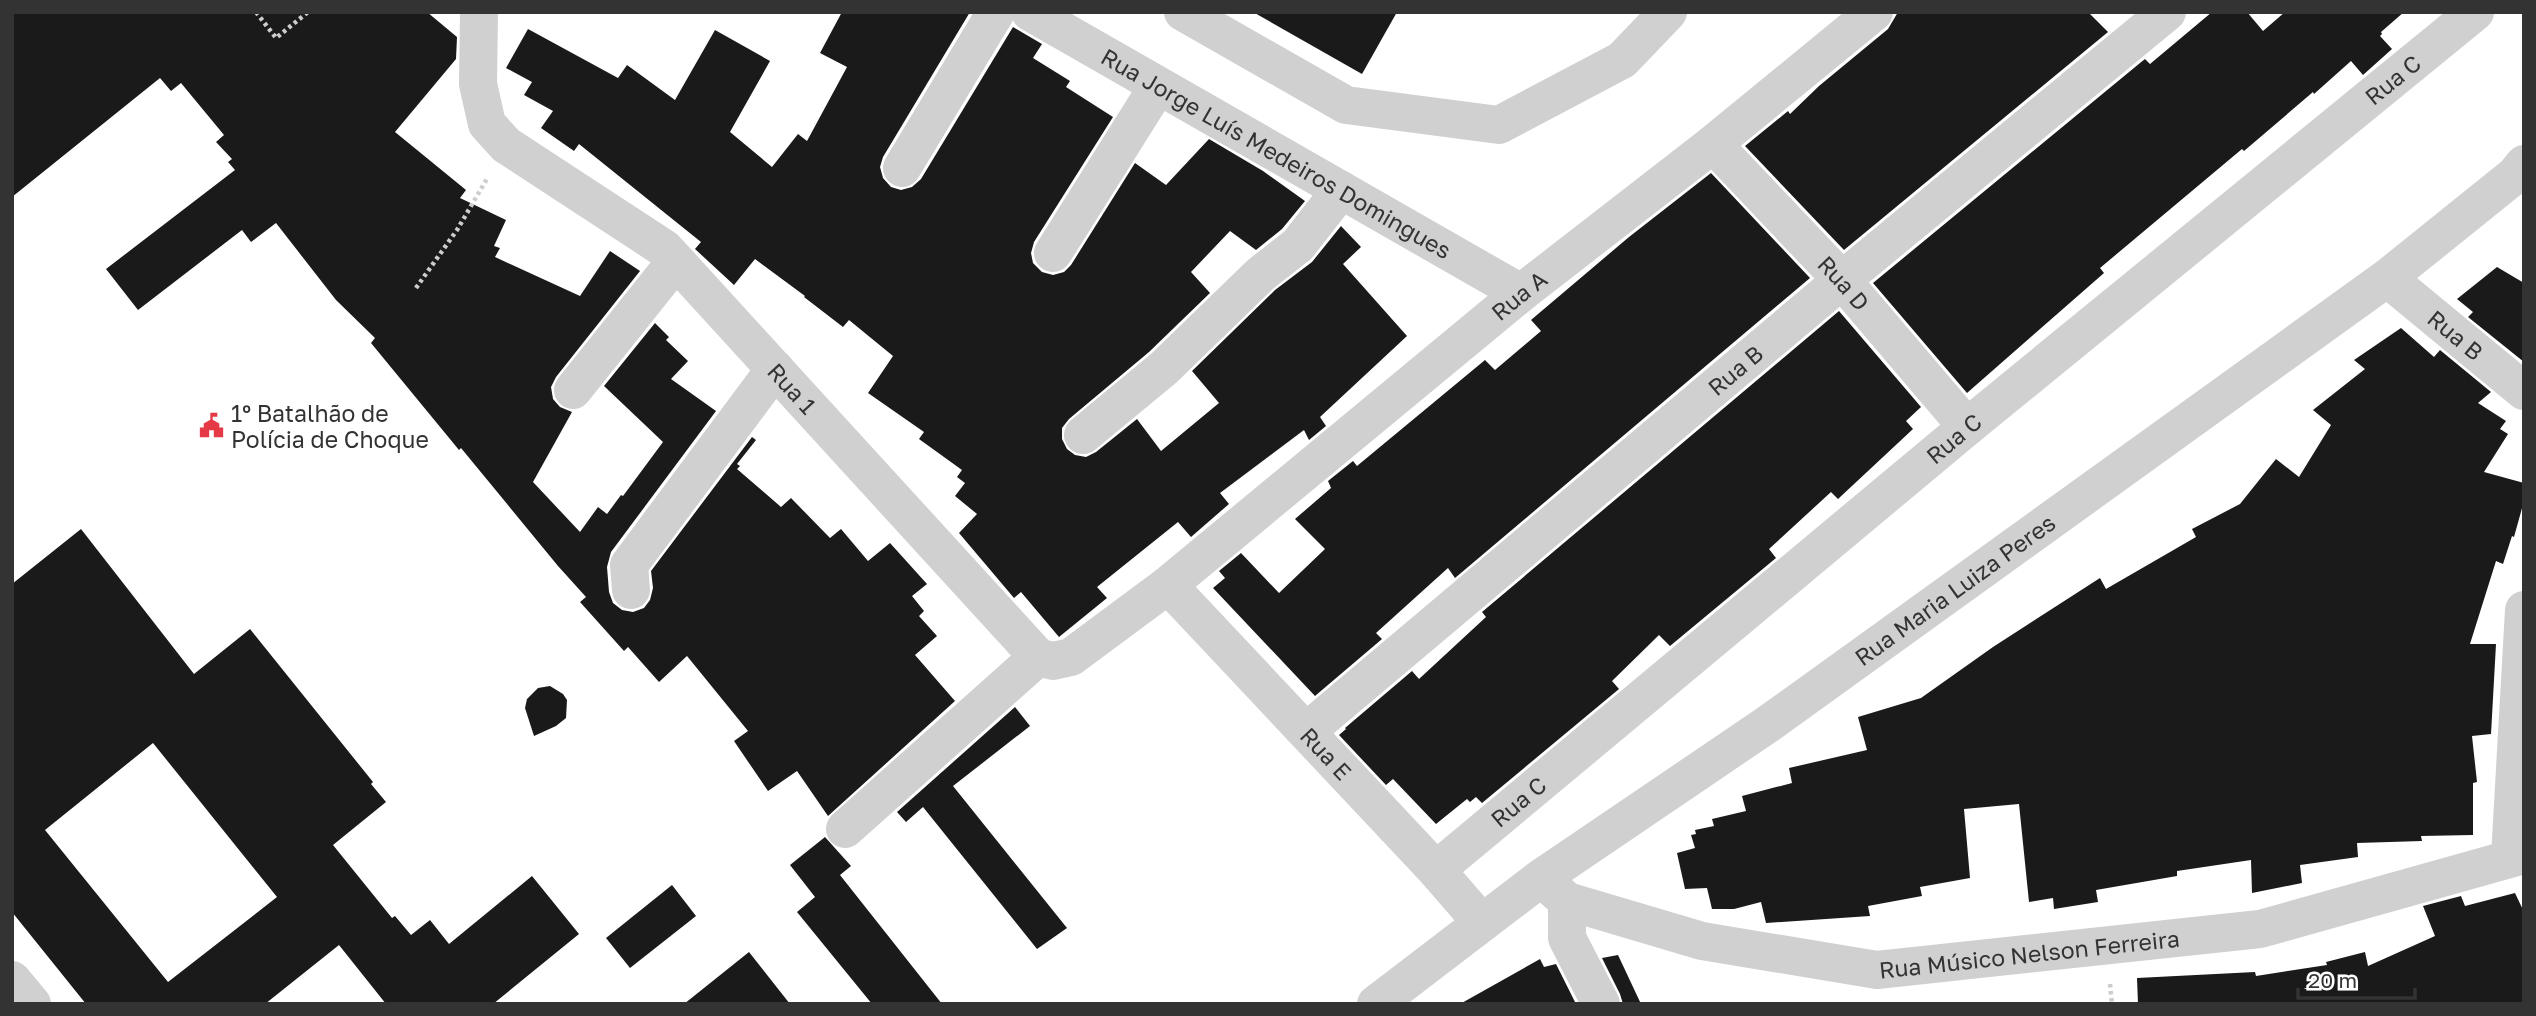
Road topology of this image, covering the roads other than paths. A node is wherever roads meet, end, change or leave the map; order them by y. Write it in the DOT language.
graph roads {
  1 [pos="479,12"];
  2 [pos="996,12"];
  3 [pos="1030,12"];
  4 [pos="1183,12"];
  5 [pos="1668,12"];
  6 [pos="1874,12"];
  7 [pos="2167,12"];
  8 [pos="2475,12"];
  9 [pos="1158,86"];
  10 [pos="1713,144"];
  11 [pos="2524,164"];
  12 [pos="902,168"];
  13 [pos="1340,190"];
  14 [pos="1053,253"];
  15 [pos="676,261"];
  16 [pos="2387,278"];
  17 [pos="1842,280"];
  18 [pos="1521,293"];
  19 [pos="775,369"];
  20 [pos="573,390"];
  21 [pos="2524,391"];
  22 [pos="1967,427"];
  23 [pos="1083,435"];
  24 [pos="1168,585"];
  25 [pos="631,590"];
  26 [pos="2524,610"];
  27 [pos="1038,657"];
  28 [pos="1307,731"];
  29 [pos="845,829"];
  30 [pos="2517,856"];
  31 [pos="1436,870"];
  32 [pos="1554,890"];
  33 [pos="1482,923"];
  34 [pos="12,980"];
  35 [pos="32,1004"];
  36 [pos="1377,1004"];
  37 [pos="1601,1004"];
  1 -- 15 [label="street, Rua 1"];
  2 -- 12 [label="street"];
  3 -- 9 [label="street, Rua Jorge Luís Medeiros Domingues"];
  4 -- 5 [label="street"];
  6 -- 10 [label="street, Rua A"];
  7 -- 17 [label="street, Rua B"];
  8 -- 22 [label="street, Rua C"];
  9 -- 13 [label="street, Rua Jorge Luís Medeiros Domingues"];
  9 -- 14 [label="street"];
  10 -- 17 [label="street, Rua D"];
  10 -- 18 [label="street, Rua A"];
  11 -- 16 [label="street, Rua Maria Luiza Peres"];
  13 -- 18 [label="street, Rua Jorge Luís Medeiros Domingues"];
  13 -- 23 [label="street"];
  15 -- 19 [label="street, Rua 1"];
  15 -- 20 [label="street"];
  16 -- 21 [label="street, Rua B"];
  16 -- 32 [label="street, Rua Maria Luiza Peres"];
  17 -- 22 [label="street, Rua D"];
  17 -- 28 [label="street, Rua B"];
  18 -- 24 [label="street, Rua A"];
  19 -- 25 [label="street"];
  19 -- 27 [label="street, Rua 1"];
  22 -- 31 [label="street, Rua C"];
  24 -- 27 [label="street"];
  24 -- 28 [label="street, Rua E"];
  26 -- 30 [label="street"];
  27 -- 29 [label="street"];
  28 -- 31 [label="street, Rua E"];
  30 -- 32 [label="street, Rua Músico Nelson Ferreira"];
  31 -- 33 [label="street, Rua E"];
  32 -- 33 [label="street, Rua Maria Luiza Peres"];
  32 -- 37 [label="street"];
  33 -- 36 [label="street, Rua Maria Luiza Peres"];
  34 -- 35 [label="street"];
}
